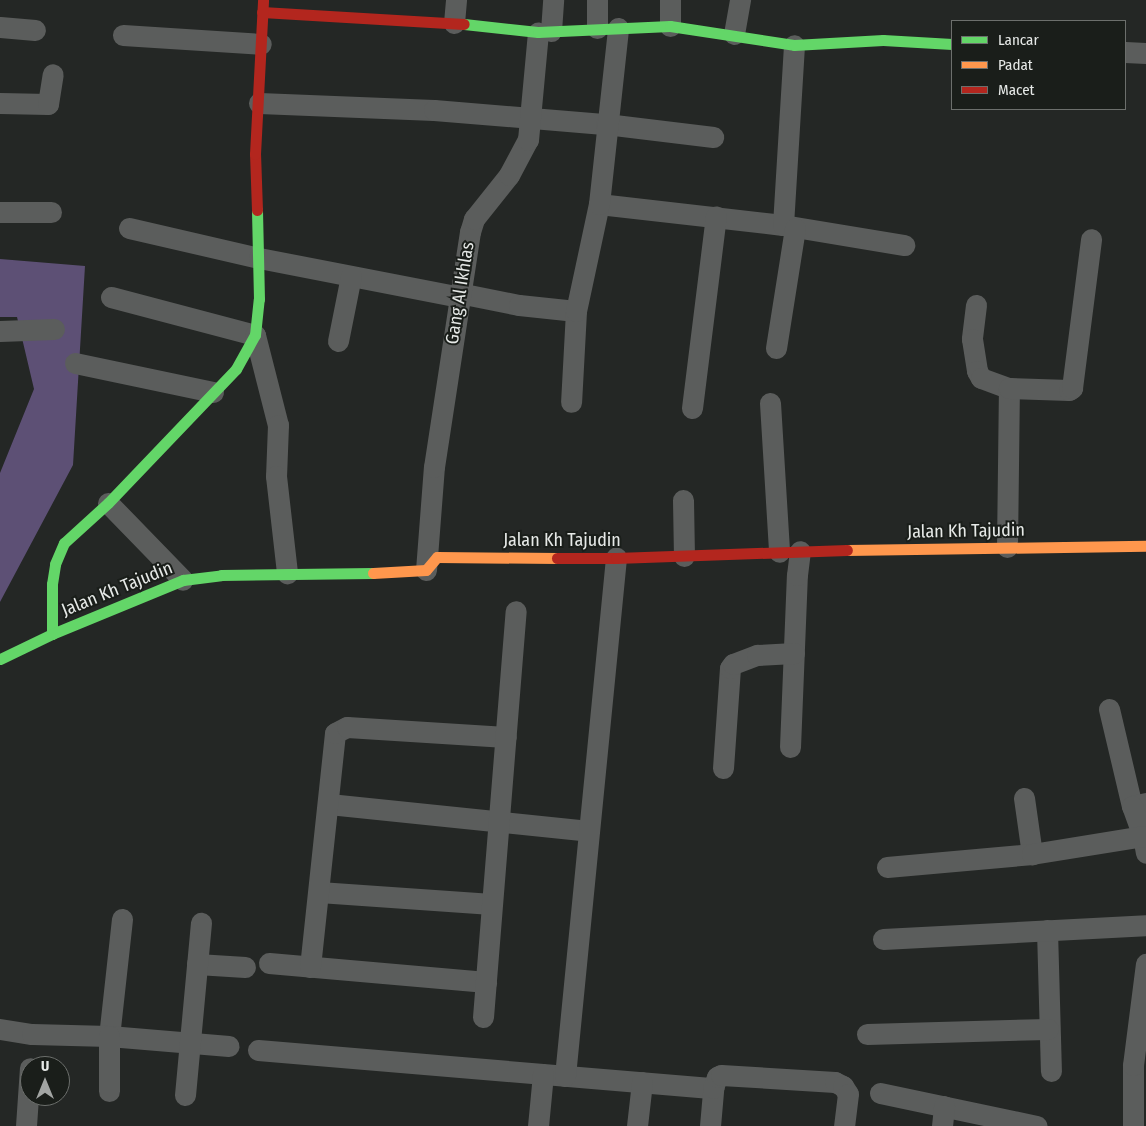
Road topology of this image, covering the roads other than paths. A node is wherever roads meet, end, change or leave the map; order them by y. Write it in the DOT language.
graph roads {
  1 [pos="263,0"];
  2 [pos="456,0"];
  3 [pos="553,0"];
  4 [pos="597,0"];
  5 [pos="670,0"];
  6 [pos="740,0"];
  7 [pos="262,12"];
  8 [pos="454,23"];
  9 [pos="670,26"];
  10 [pos="0,27"];
  11 [pos="607,28"];
  12 [pos="35,30"];
  13 [pos="544,32"];
  14 [pos="734,34"];
  15 [pos="123,35"];
  16 [pos="261,44"];
  17 [pos="951,44"];
  18 [pos="794,45"];
  19 [pos="1126,52"];
  20 [pos="1146,53"];
  21 [pos="53,74"];
  22 [pos="0,103"];
  23 [pos="260,103"];
  24 [pos="531,118"];
  25 [pos="606,124"];
  26 [pos="713,137"];
  27 [pos="599,204"];
  28 [pos="0,212"];
  29 [pos="50,212"];
  30 [pos="716,216"];
  31 [pos="789,226"];
  32 [pos="129,228"];
  33 [pos="1091,239"];
  34 [pos="904,245"];
  35 [pos="259,258"];
  36 [pos="351,276"];
  37 [pos="459,295"];
  38 [pos="111,297"];
  39 [pos="976,305"];
  40 [pos="576,311"];
  41 [pos="54,329"];
  42 [pos="0,331"];
  43 [pos="255,336"];
  44 [pos="338,341"];
  45 [pos="776,348"];
  46 [pos="75,362"];
  47 [pos="1009,388"];
  48 [pos="213,392"];
  49 [pos="571,402"];
  50 [pos="770,403"];
  51 [pos="692,408"];
  52 [pos="683,500"];
  53 [pos="108,503"];
  54 [pos="1146,546"];
  55 [pos="1007,547"];
  56 [pos="800,551"];
  57 [pos="779,552"];
  58 [pos="684,556"];
  59 [pos="616,558"];
  60 [pos="426,570"];
  61 [pos="287,572"];
  62 [pos="182,580"];
  63 [pos="516,611"];
  64 [pos="52,634"];
  65 [pos="794,653"];
  66 [pos="0,659"];
  67 [pos="1108,709"];
  68 [pos="506,738"];
  69 [pos="790,747"];
  70 [pos="722,768"];
  71 [pos="1024,798"];
  72 [pos="329,804"];
  73 [pos="1139,804"];
  74 [pos="499,821"];
  75 [pos="589,832"];
  76 [pos="1145,845"];
  77 [pos="1032,854"];
  78 [pos="887,867"];
  79 [pos="319,892"];
  80 [pos="492,904"];
  81 [pos="122,919"];
  82 [pos="201,923"];
  83 [pos="1146,925"];
  84 [pos="1047,930"];
  85 [pos="883,939"];
  86 [pos="269,963"];
  87 [pos="197,964"];
  88 [pos="1146,964"];
  89 [pos="245,967"];
  90 [pos="310,967"];
  91 [pos="486,982"];
  92 [pos="484,1017"];
  93 [pos="1048,1029"];
  94 [pos="0,1030"];
  95 [pos="32,1034"];
  96 [pos="866,1034"];
  97 [pos="110,1036"];
  98 [pos="189,1042"];
  99 [pos="229,1046"];
  100 [pos="258,1050"];
  101 [pos="31,1056"];
  102 [pos="1139,1065"];
  103 [pos="1050,1071"];
  104 [pos="543,1074"];
  105 [pos="565,1076"];
  106 [pos="642,1082"];
  107 [pos="714,1088"];
  108 [pos="110,1091"];
  109 [pos="880,1092"];
  110 [pos="185,1095"];
  111 [pos="27,1106"];
  112 [pos="943,1116"];
  113 [pos="1032,1125"];
  114 [pos="26,1126"];
  115 [pos="538,1126"];
  116 [pos="637,1126"];
  117 [pos="710,1126"];
  118 [pos="844,1126"];
  119 [pos="1133,1126"];
  1 -- 7 [label="street"];
  2 -- 8 [label="street"];
  3 -- 13 [label="street, Gang Al Ikhlas"];
  4 -- 11 [label="street"];
  5 -- 9 [label="street"];
  6 -- 14 [label="street"];
  7 -- 8 [label="street"];
  7 -- 16 [label="street"];
  8 -- 13 [label="street"];
  9 -- 11 [label="street"];
  9 -- 14 [label="street"];
  10 -- 12 [label="street"];
  11 -- 13 [label="street"];
  11 -- 25 [label="street"];
  13 -- 24 [label="street, Gang Al Ikhlas"];
  14 -- 18 [label="street"];
  15 -- 16 [label="street"];
  16 -- 23 [label="street"];
  17 -- 18 [label="street"];
  18 -- 31 [label="street"];
  19 -- 20 [label="street"];
  21 -- 22 [label="street"];
  23 -- 24 [label="street"];
  23 -- 35 [label="street"];
  24 -- 25 [label="street"];
  24 -- 37 [label="street, Gang Al Ikhlas"];
  25 -- 26 [label="street"];
  25 -- 27 [label="street"];
  27 -- 30 [label="street"];
  27 -- 40 [label="street"];
  28 -- 29 [label="street"];
  30 -- 31 [label="street"];
  30 -- 51 [label="street"];
  31 -- 34 [label="street"];
  31 -- 45 [label="street"];
  32 -- 35 [label="street"];
  33 -- 47 [label="street"];
  35 -- 36 [label="street"];
  35 -- 43 [label="street"];
  36 -- 37 [label="street"];
  36 -- 44 [label="street"];
  37 -- 40 [label="street"];
  37 -- 60 [label="street, Gang Al Ikhlas"];
  38 -- 43 [label="street"];
  39 -- 47 [label="street"];
  40 -- 49 [label="street"];
  41 -- 42 [label="street"];
  43 -- 48 [label="street"];
  43 -- 61 [label="street"];
  46 -- 48 [label="street"];
  47 -- 55 [label="street"];
  48 -- 53 [label="street"];
  50 -- 57 [label="street"];
  52 -- 58 [label="street"];
  53 -- 62 [label="street"];
  53 -- 64 [label="street"];
  54 -- 55 [label="street, Jalan Kh Tajudin"];
  55 -- 56 [label="street, Jalan Kh Tajudin"];
  56 -- 57 [label="street, Jalan Kh Tajudin"];
  56 -- 65 [label="street"];
  57 -- 58 [label="street, Jalan Kh Tajudin"];
  58 -- 59 [label="street, Jalan Kh Tajudin"];
  59 -- 60 [label="street, Jalan Kh Tajudin"];
  59 -- 75 [label="street"];
  60 -- 61 [label="street, Jalan Kh Tajudin"];
  61 -- 62 [label="street, Jalan Kh Tajudin"];
  62 -- 64 [label="street, Jalan Kh Tajudin"];
  63 -- 68 [label="street"];
  64 -- 66 [label="street, Jalan Kh Tajudin"];
  65 -- 69 [label="street"];
  65 -- 70 [label="street"];
  67 -- 73 [label="street"];
  68 -- 72 [label="street"];
  68 -- 74 [label="street"];
  71 -- 77 [label="street"];
  72 -- 74 [label="street"];
  72 -- 79 [label="street"];
  73 -- 76 [label="street"];
  74 -- 75 [label="street"];
  74 -- 80 [label="street"];
  75 -- 105 [label="street"];
  76 -- 77 [label="street"];
  77 -- 78 [label="street"];
  79 -- 80 [label="street"];
  79 -- 90 [label="street"];
  80 -- 91 [label="street"];
  81 -- 97 [label="street"];
  82 -- 87 [label="street"];
  83 -- 84 [label="street"];
  84 -- 85 [label="street"];
  84 -- 93 [label="street"];
  86 -- 90 [label="street"];
  87 -- 89 [label="street"];
  87 -- 98 [label="street"];
  88 -- 102 [label="street"];
  90 -- 91 [label="street"];
  91 -- 92 [label="street"];
  93 -- 96 [label="street"];
  93 -- 103 [label="street"];
  94 -- 95 [label="street"];
  95 -- 97 [label="street"];
  95 -- 101 [label="street"];
  97 -- 98 [label="street"];
  97 -- 108 [label="street"];
  98 -- 99 [label="street"];
  98 -- 110 [label="street"];
  100 -- 104 [label="street"];
  102 -- 119 [label="street"];
  104 -- 105 [label="street"];
  104 -- 115 [label="street"];
  105 -- 106 [label="street"];
  106 -- 107 [label="street"];
  106 -- 116 [label="street"];
  107 -- 117 [label="street"];
  107 -- 118 [label="street"];
  109 -- 112 [label="street"];
  111 -- 114 [label="street"];
  112 -- 113 [label="street"];
}
